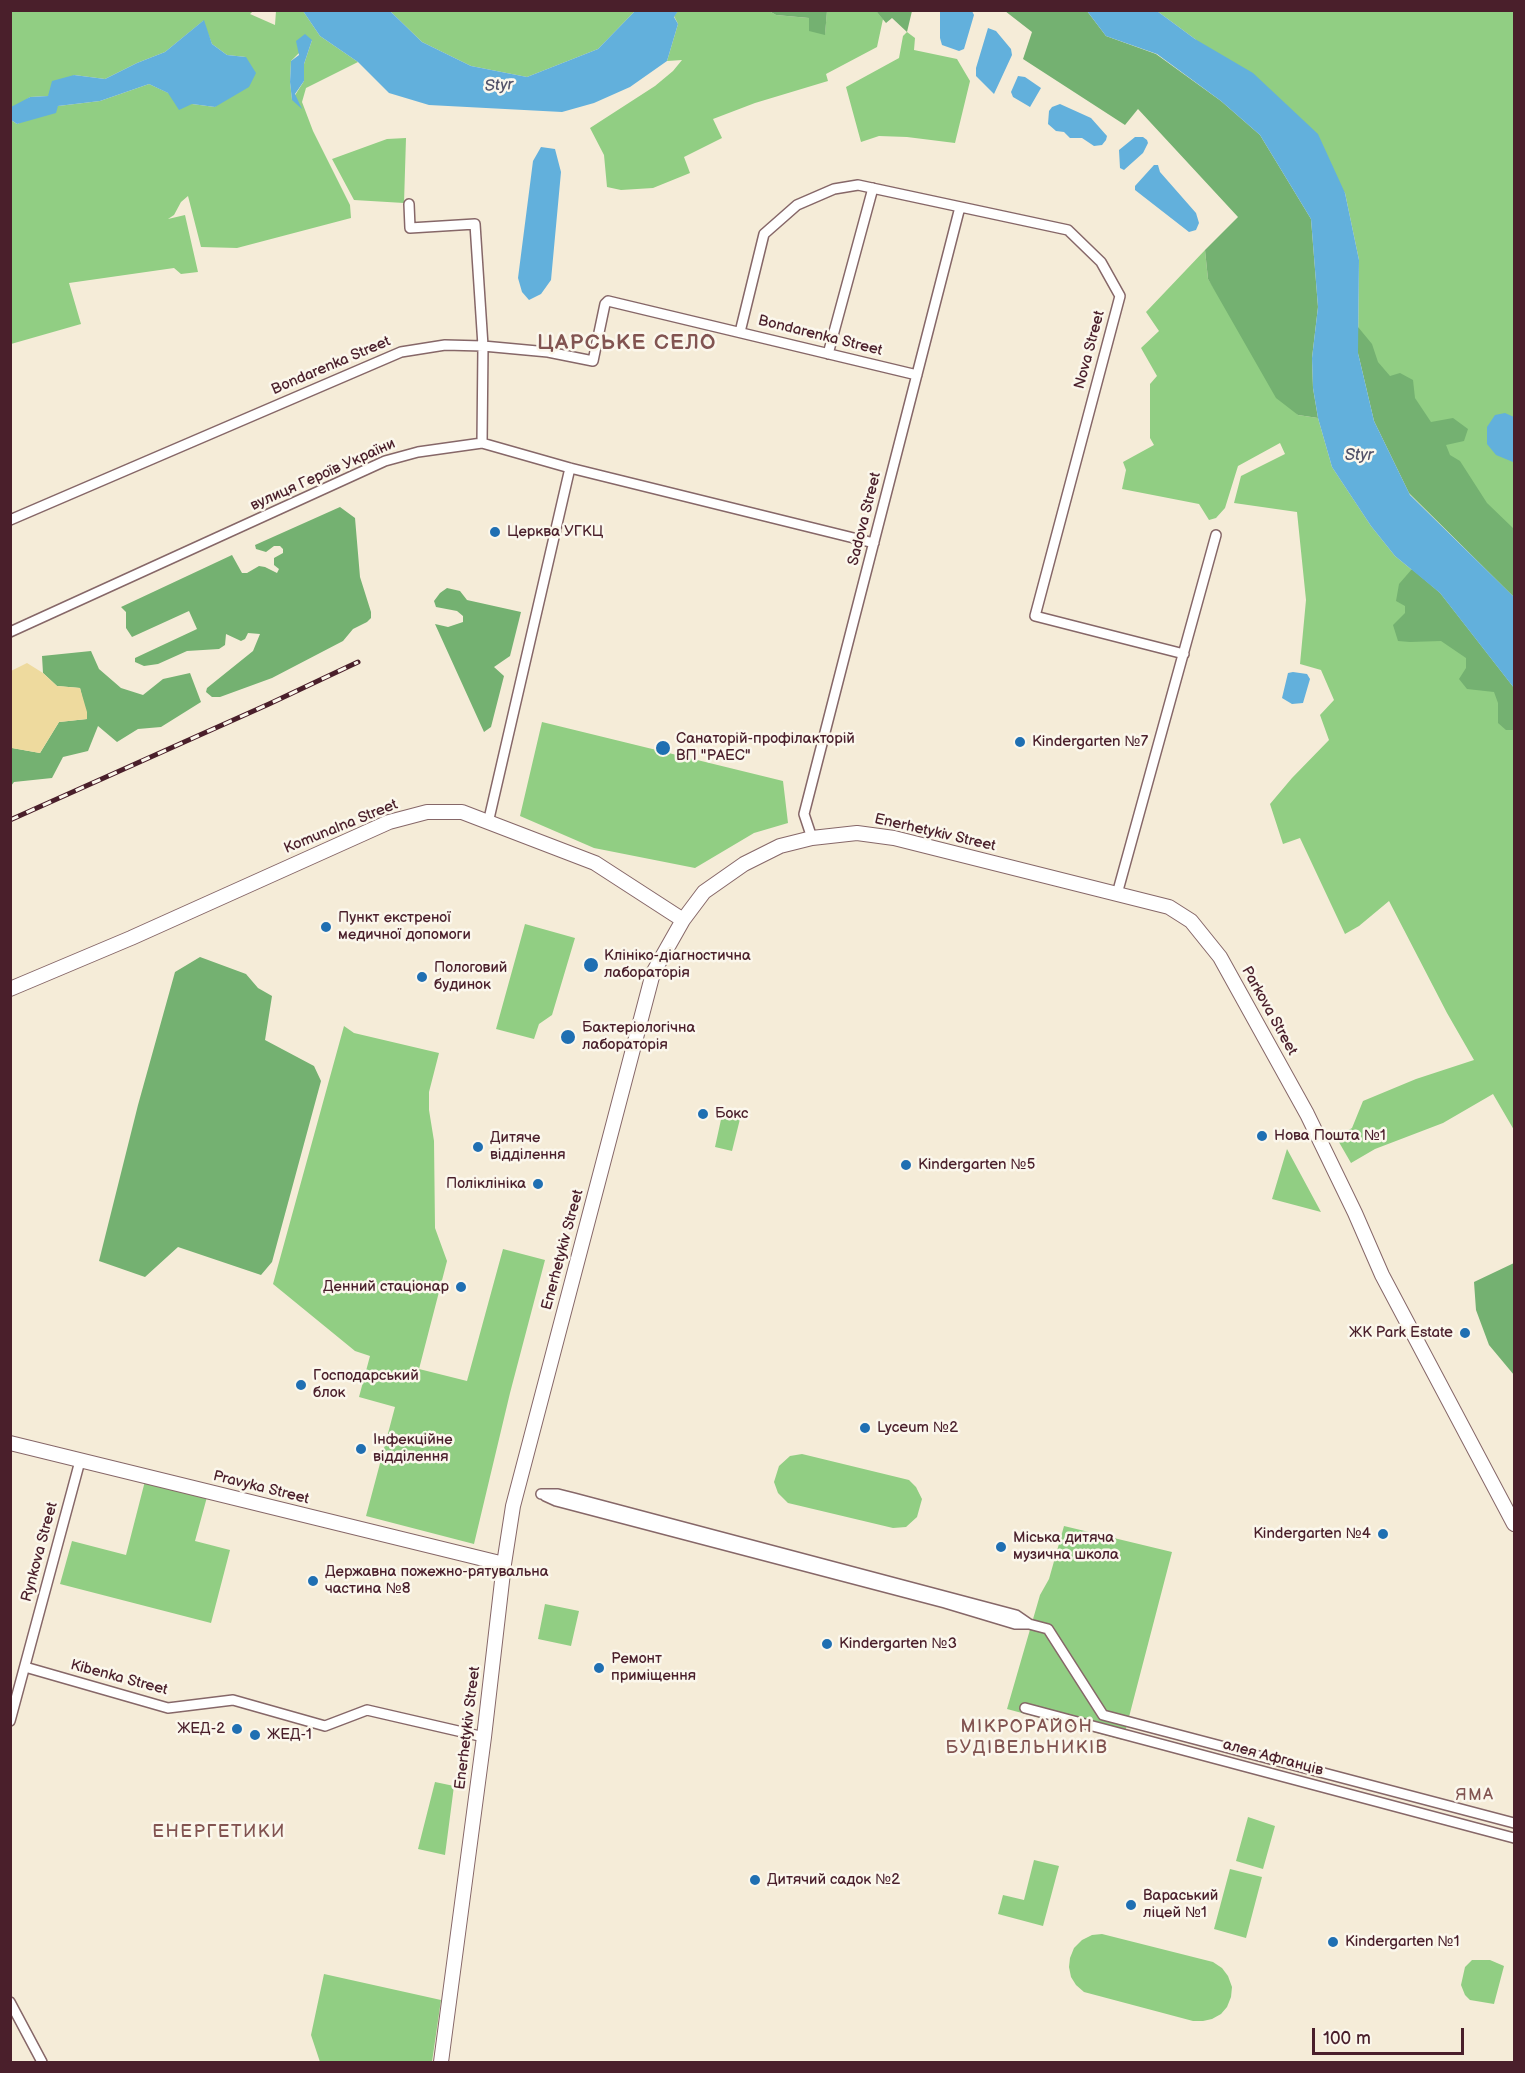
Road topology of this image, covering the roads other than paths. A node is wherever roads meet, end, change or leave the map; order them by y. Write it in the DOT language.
graph roads {
  1 [pos="873,188"];
  2 [pos="409,204"];
  3 [pos="960,207"];
  4 [pos="740,332"];
  5 [pos="483,346"];
  6 [pos="828,354"];
  7 [pos="917,375"];
  8 [pos="482,443"];
  9 [pos="570,468"];
  10 [pos="10,520"];
  11 [pos="1216,535"];
  12 [pos="874,543"];
  13 [pos="10,632"];
  14 [pos="1184,654"];
  15 [pos="488,823"];
  16 [pos="812,838"];
  17 [pos="1117,894"];
  18 [pos="683,920"];
  19 [pos="10,989"];
  20 [pos="10,1443"];
  21 [pos="80,1461"];
  22 [pos="1515,1524"];
  23 [pos="504,1564"];
  24 [pos="1029,1624"];
  25 [pos="26,1667"];
  26 [pos="1025,1708"];
  27 [pos="10,1721"];
  28 [pos="484,1737"];
  29 [pos="1515,1823"];
  30 [pos="1515,1838"];
  31 [pos="10,2002"];
  32 [pos="42,2062"];
  33 [pos="441,2062"];
  1 -- 3 [label="street, Nova Street"];
  1 -- 4 [label="street, Nova Street"];
  1 -- 6 [label="street"];
  2 -- 5 [label="street"];
  3 -- 7 [label="street, Sadova Street"];
  3 -- 14 [label="street, Nova Street"];
  4 -- 5 [label="street, Bondarenka Street"];
  4 -- 6 [label="street, Bondarenka Street"];
  5 -- 8 [label="street"];
  5 -- 10 [label="street, Bondarenka Street"];
  6 -- 7 [label="street, Bondarenka Street"];
  7 -- 12 [label="street, Sadova Street"];
  8 -- 9 [label="street, вулиця Героїв України"];
  8 -- 13 [label="street, вулиця Героїв України"];
  9 -- 12 [label="street, вулиця Героїв України"];
  9 -- 15 [label="street"];
  11 -- 14 [label="street"];
  12 -- 16 [label="street, Sadova Street"];
  14 -- 17 [label="street"];
  15 -- 18 [label="street, Komunalna Street"];
  15 -- 19 [label="street, Komunalna Street"];
  16 -- 17 [label="street, Enerhetykiv Street"];
  16 -- 18 [label="street, Enerhetykiv Street"];
  17 -- 22 [label="street, Parkova Street"];
  18 -- 23 [label="street, Enerhetykiv Street"];
  20 -- 21 [label="street, Pravyka Street"];
  21 -- 23 [label="street, Pravyka Street"];
  21 -- 25 [label="street, Rynkova Street"];
  23 -- 28 [label="street, Enerhetykiv Street"];
  24 -- 24 [label="street"];
  24 -- 29 [label="street, алея Афганців"];
  25 -- 27 [label="street, Rynkova Street"];
  25 -- 28 [label="street, Kibenka Street"];
  26 -- 30 [label="street, алея Афганців"];
  28 -- 33 [label="street, Enerhetykiv Street"];
  31 -- 32 [label="street"];
}
